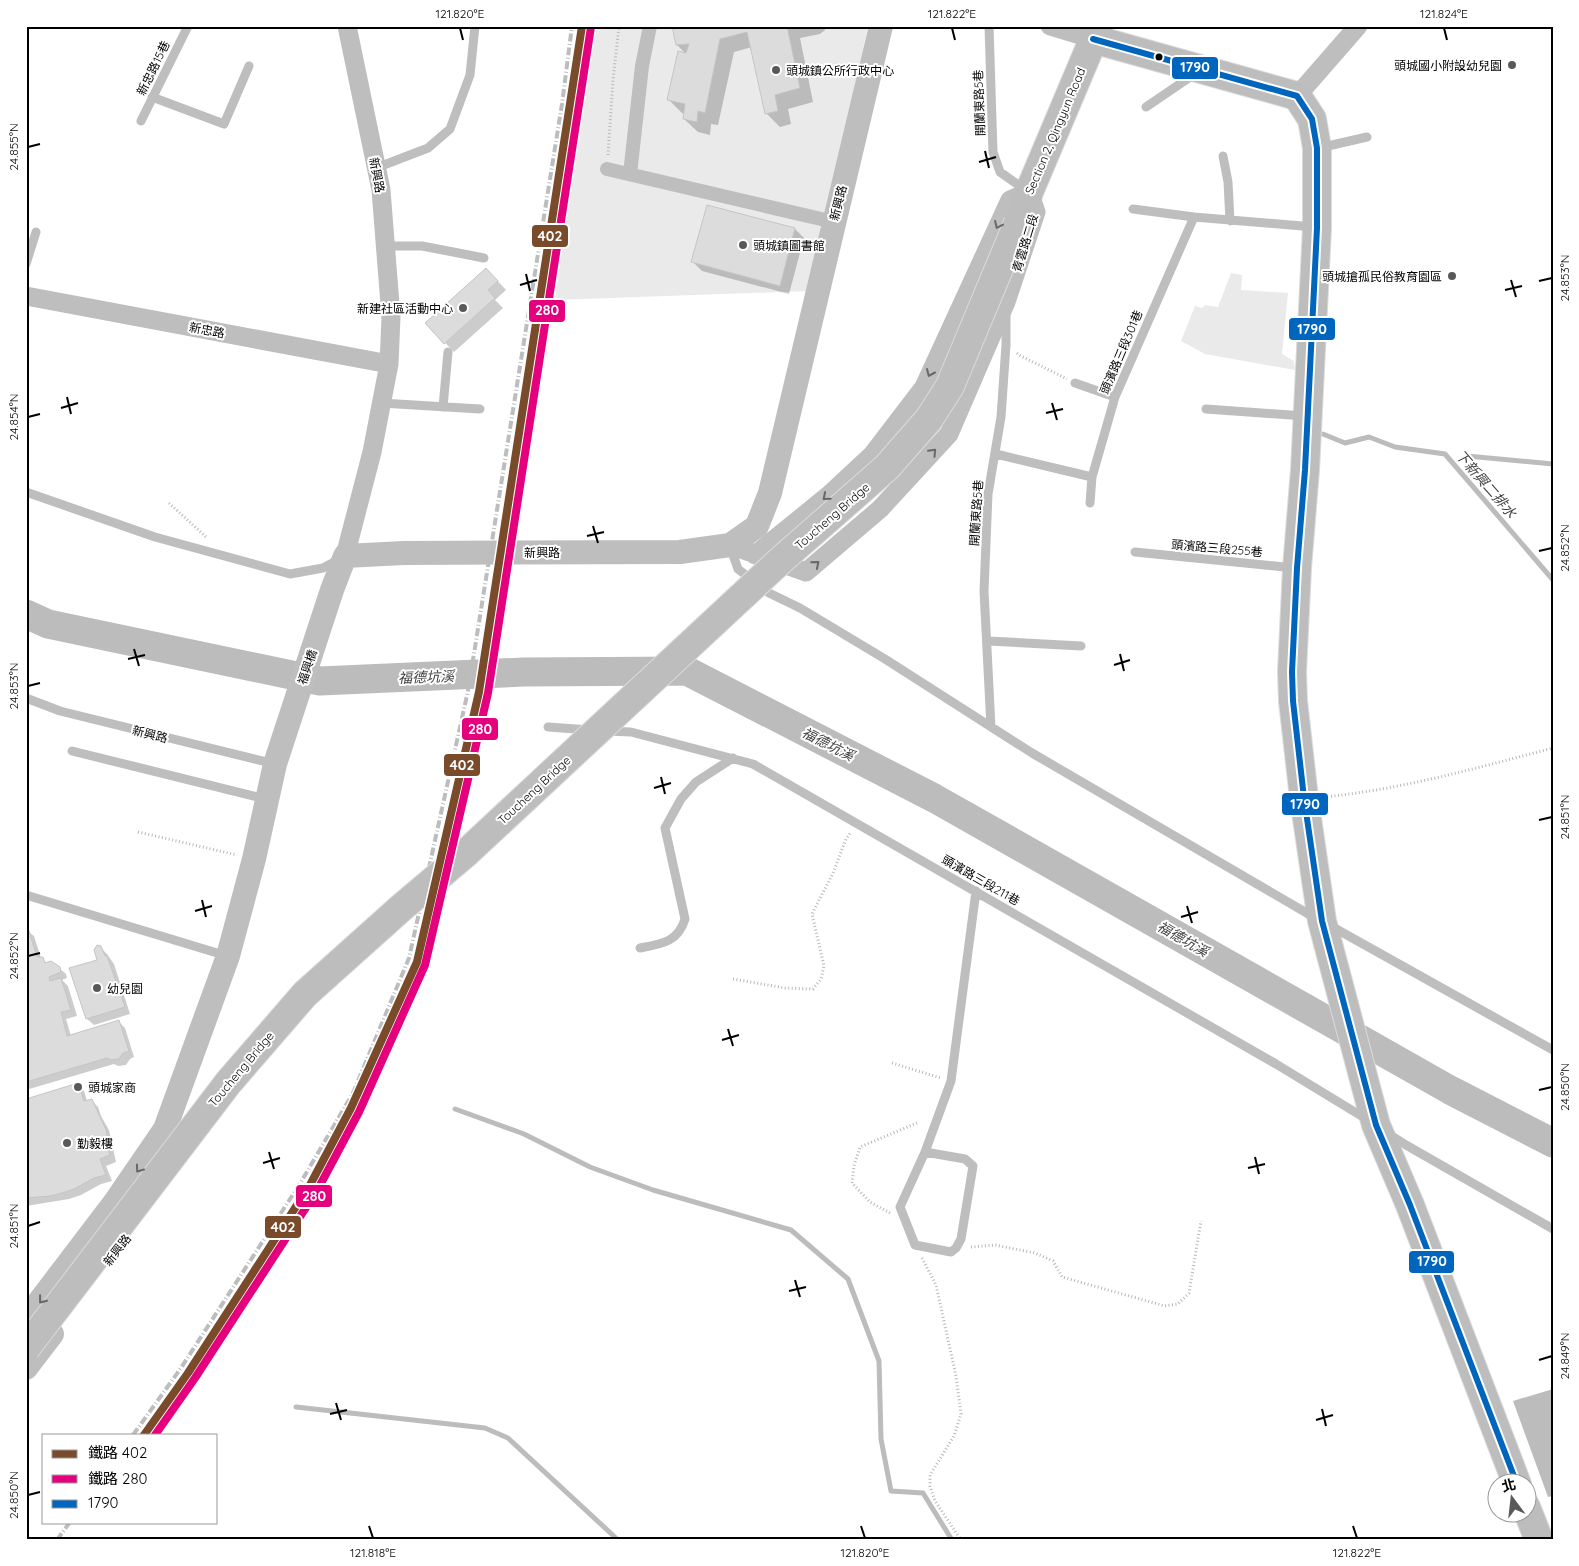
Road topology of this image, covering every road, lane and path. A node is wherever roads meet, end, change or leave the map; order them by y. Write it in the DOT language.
graph roads {
  1 [pos="188,26"];
  2 [pos="347,26"];
  3 [pos="476,26"];
  4 [pos="619,26"];
  5 [pos="650,26"];
  6 [pos="881,26"];
  7 [pos="989,26"];
  8 [pos="1050,26"];
  9 [pos="1358,26"];
  10 [pos="1096,33"];
  11 [pos="248,66"];
  12 [pos="1200,70"];
  13 [pos="1297,96"];
  14 [pos="152,97"];
  15 [pos="1146,107"];
  16 [pos="141,121"];
  17 [pos="1367,137"];
  18 [pos="1317,148"];
  19 [pos="1224,156"];
  20 [pos="376,168"];
  21 [pos="607,169"];
  22 [pos="630,174"];
  23 [pos="1029,192"];
  24 [pos="1133,209"];
  25 [pos="1194,217"];
  26 [pos="1230,221"];
  27 [pos="834,222"];
  28 [pos="1018,223"];
  29 [pos="1317,228"];
  30 [pos="36,232"];
  31 [pos="385,246"];
  32 [pos="484,258"];
  33 [pos="26,264"];
  34 [pos="26,296"];
  35 [pos="1006,302"];
  36 [pos="1015,348"];
  37 [pos="448,352"];
  38 [pos="389,364"];
  39 [pos="1075,382"];
  40 [pos="1114,397"];
  41 [pos="381,403"];
  42 [pos="443,407"];
  43 [pos="480,409"];
  44 [pos="1206,410"];
  45 [pos="1307,416"];
  46 [pos="996,454"];
  47 [pos="1092,477"];
  48 [pos="26,492"];
  49 [pos="1090,502"];
  50 [pos="170,503"];
  51 [pos="730,546"];
  52 [pos="1135,552"];
  53 [pos="755,555"];
  54 [pos="345,556"];
  55 [pos="230,558"];
  56 [pos="1297,568"];
  57 [pos="988,641"];
  58 [pos="1081,646"];
  59 [pos="26,698"];
  60 [pos="548,727"];
  61 [pos="991,727"];
  62 [pos="1553,748"];
  63 [pos="72,751"];
  64 [pos="279,754"];
  65 [pos="733,758"];
  66 [pos="1304,798"];
  67 [pos="269,799"];
  68 [pos="856,824"];
  69 [pos="138,832"];
  70 [pos="254,859"];
  71 [pos="976,890"];
  72 [pos="26,895"];
  73 [pos="1322,921"];
  74 [pos="640,948"];
  75 [pos="228,956"];
  76 [pos="733,979"];
  77 [pos="1553,1050"];
  78 [pos="892,1063"];
  79 [pos="951,1081"];
  80 [pos="917,1123"];
  81 [pos="1376,1125"];
  82 [pos="165,1129"];
  83 [pos="925,1152"];
  84 [pos="1201,1221"];
  85 [pos="906,1222"];
  86 [pos="1553,1229"];
  87 [pos="915,1245"];
  88 [pos="956,1248"];
  89 [pos="26,1319"];
  90 [pos="26,1348"];
  91 [pos="26,1368"];
  92 [pos="1513,1474"];
  93 [pos="1533,1524"];
  94 [pos="961,1540"];
  95 [pos="1540,1540"];
  1 -- 14 [label="lane, 新忠路15巷"];
  2 -- 20 [label="street, 新興路"];
  3 -- 20 [label="lane"];
  4 -- 21 [label="path"];
  5 -- 22 [label="street"];
  6 -- 27 [label="street, 新興路"];
  7 -- 23 [label="lane, 開蘭東路5巷"];
  8 -- 10 [label="street"];
  9 -- 13 [label="street"];
  10 -- 12 [label="main road"];
  10 -- 23 [label="main road, Section 2, Qingyun Road"];
  11 -- 14 [label="lane"];
  12 -- 13 [label="main road"];
  12 -- 15 [label="lane"];
  13 -- 18 [label="main road"];
  14 -- 16 [label="lane, 新忠路15巷"];
  17 -- 18 [label="lane"];
  18 -- 29 [label="main road"];
  19 -- 26 [label="lane"];
  20 -- 31 [label="street, 新興路"];
  21 -- 22 [label="street"];
  22 -- 27 [label="street"];
  23 -- 28 [label="main road, Section 2, Qingyun Road"];
  23 -- 35 [label="street, 青雲路二段"];
  23 -- 53 [label="street, 青雲路二段, one-way"];
  24 -- 25 [label="lane"];
  25 -- 26 [label="lane"];
  25 -- 40 [label="lane, 頭濱路三段301巷"];
  26 -- 29 [label="lane"];
  27 -- 51 [label="street, 新興路"];
  28 -- 90 [label="main road, Toucheng Bridge, bridge"];
  29 -- 45 [label="main road"];
  30 -- 33 [label="lane"];
  31 -- 32 [label="lane"];
  31 -- 38 [label="street, 新興路"];
  34 -- 38 [label="street, 新忠路"];
  35 -- 46 [label="lane, 開蘭東路5巷"];
  53 -- 35 [label="street, 青雲路二段, one-way"];
  36 -- 39 [label="path"];
  37 -- 42 [label="lane"];
  38 -- 41 [label="street, 新興路"];
  39 -- 40 [label="lane"];
  40 -- 47 [label="lane, 頭濱路三段301巷"];
  41 -- 42 [label="lane"];
  41 -- 54 [label="street, 新興路"];
  42 -- 43 [label="lane"];
  44 -- 45 [label="lane"];
  45 -- 56 [label="main road"];
  46 -- 47 [label="lane"];
  46 -- 57 [label="lane, 開蘭東路5巷"];
  47 -- 49 [label="lane, 頭濱路三段301巷"];
  48 -- 55 [label="lane"];
  50 -- 55 [label="path"];
  51 -- 53 [label="street, 青雲路二段"];
  51 -- 54 [label="street, 新興路"];
  51 -- 61 [label="lane"];
  52 -- 56 [label="lane, 頭濱路三段255巷"];
  54 -- 55 [label="lane"];
  54 -- 64 [label="street, 福興橋"];
  56 -- 66 [label="main road"];
  57 -- 58 [label="lane"];
  57 -- 61 [label="lane, 開蘭東路5巷"];
  59 -- 64 [label="lane, 新興路"];
  60 -- 65 [label="lane, 頭濱路三段211巷"];
  61 -- 73 [label="lane"];
  62 -- 66 [label="path"];
  63 -- 67 [label="lane"];
  64 -- 67 [label="street"];
  65 -- 68 [label="lane, 頭濱路三段211巷"];
  65 -- 74 [label="lane"];
  66 -- 73 [label="main road"];
  67 -- 70 [label="street"];
  68 -- 71 [label="lane, 頭濱路三段211巷"];
  68 -- 76 [label="path"];
  69 -- 70 [label="path"];
  70 -- 75 [label="street"];
  71 -- 79 [label="lane"];
  71 -- 81 [label="lane, 頭濱路三段211巷"];
  72 -- 75 [label="lane"];
  73 -- 77 [label="lane"];
  73 -- 81 [label="main road"];
  75 -- 82 [label="street"];
  78 -- 79 [label="path"];
  79 -- 83 [label="lane"];
  80 -- 85 [label="path"];
  81 -- 86 [label="lane, 頭濱路三段211巷"];
  81 -- 92 [label="main road"];
  82 -- 89 [label="street, one-way"];
  82 -- 91 [label="street, 新興路"];
  83 -- 85 [label="lane"];
  83 -- 88 [label="lane"];
  84 -- 88 [label="path"];
  85 -- 87 [label="lane"];
  87 -- 88 [label="lane"];
  87 -- 94 [label="path"];
  93 -- 95 [label="main road"];
}
